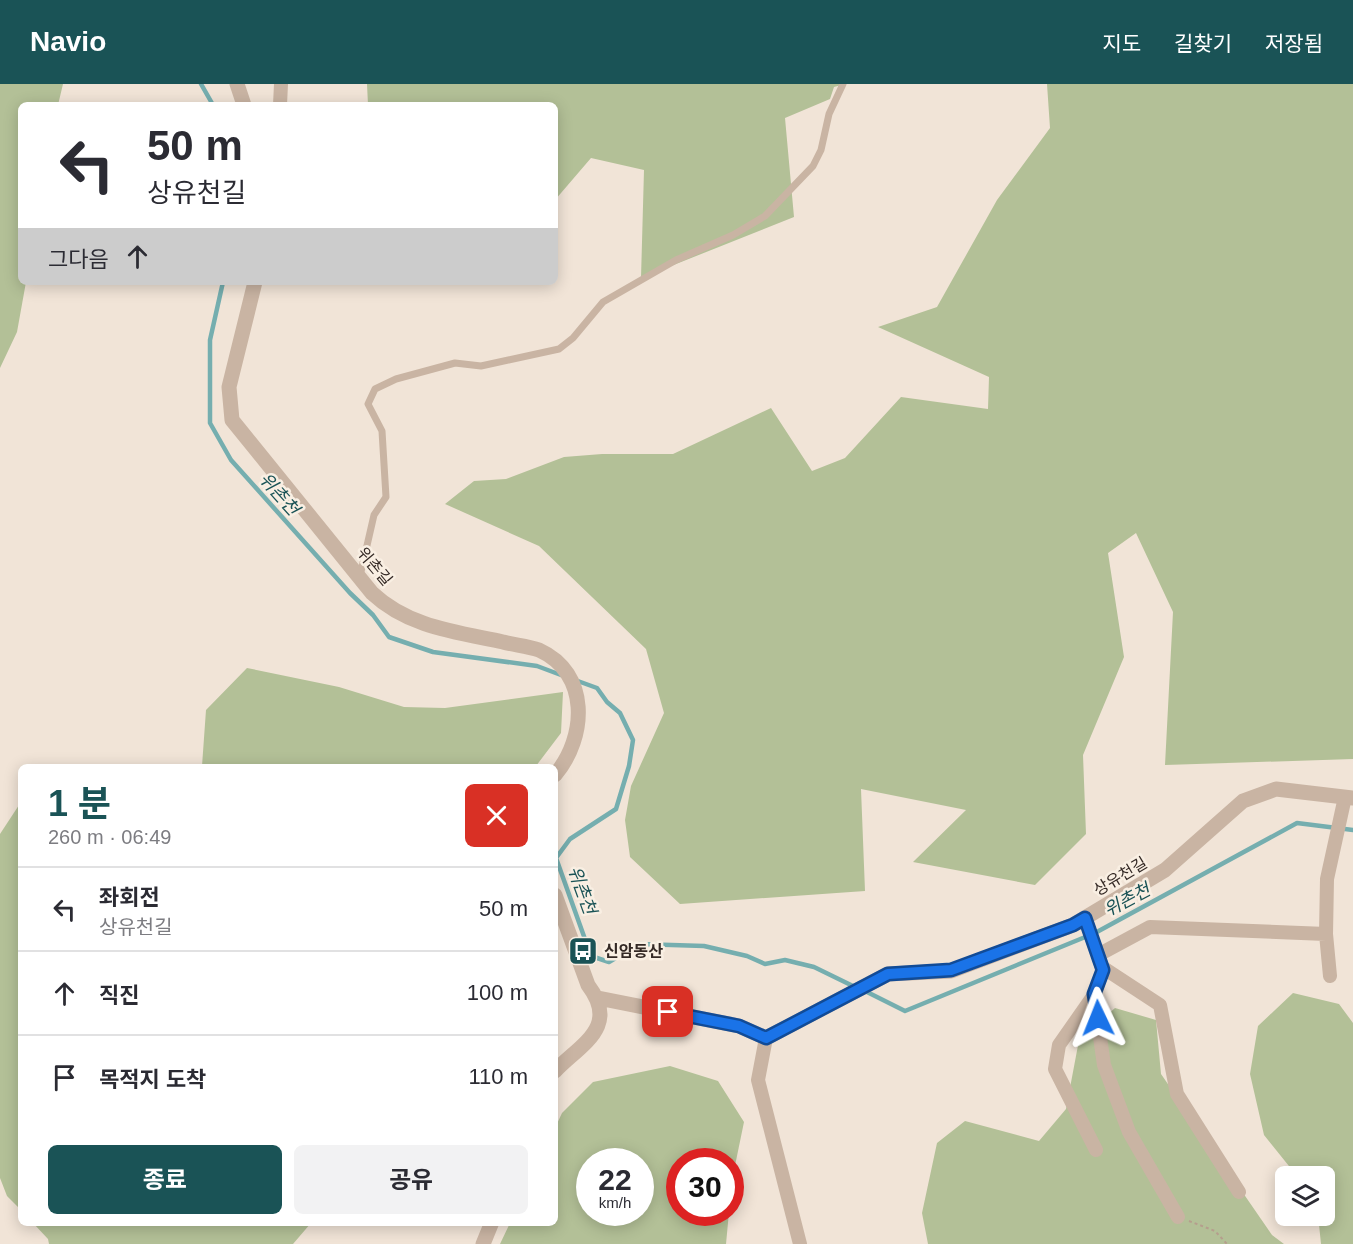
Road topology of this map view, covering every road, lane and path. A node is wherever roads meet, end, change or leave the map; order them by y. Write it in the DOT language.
graph roads {
  1 [pos="237,84"];
  2 [pos="281,84"];
  3 [pos="843,84"];
  4 [pos="243,102"];
  5 [pos="280,102"];
  6 [pos="254,285"];
  7 [pos="360,576"];
  8 [pos="558,771"];
  9 [pos="1349,797"];
  10 [pos="558,903"];
  11 [pos="1087,921"];
  12 [pos="1326,934"];
  13 [pos="1098,955"];
  14 [pos="1330,976"];
  15 [pos="1094,994"];
  16 [pos="598,998"];
  17 [pos="766,1038"];
  18 [pos="558,1068"];
  19 [pos="1095,1150"];
  20 [pos="1239,1192"];
  21 [pos="1178,1217"];
  22 [pos="490,1226"];
  23 [pos="483,1244"];
  24 [pos="800,1244"];
  25 [pos="1227,1244"];
  1 -- 4 [label="street"];
  2 -- 5 [label="street"];
  3 -- 7 [label="lane"];
  6 -- 7 [label="street, 위촌길"];
  7 -- 8 [label="street, 위촌길"];
  9 -- 11 [label="street, 상유천길"];
  9 -- 12 [label="street"];
  10 -- 16 [label="street"];
  11 -- 13 [label="street"];
  11 -- 17 [label="street, 상유천길"];
  12 -- 13 [label="street"];
  12 -- 14 [label="street"];
  13 -- 15 [label="street"];
  13 -- 20 [label="street"];
  15 -- 19 [label="street"];
  15 -- 21 [label="street"];
  16 -- 17 [label="street"];
  16 -- 18 [label="street"];
  17 -- 24 [label="street"];
  21 -- 25 [label="path"];
  22 -- 23 [label="street"];
}
